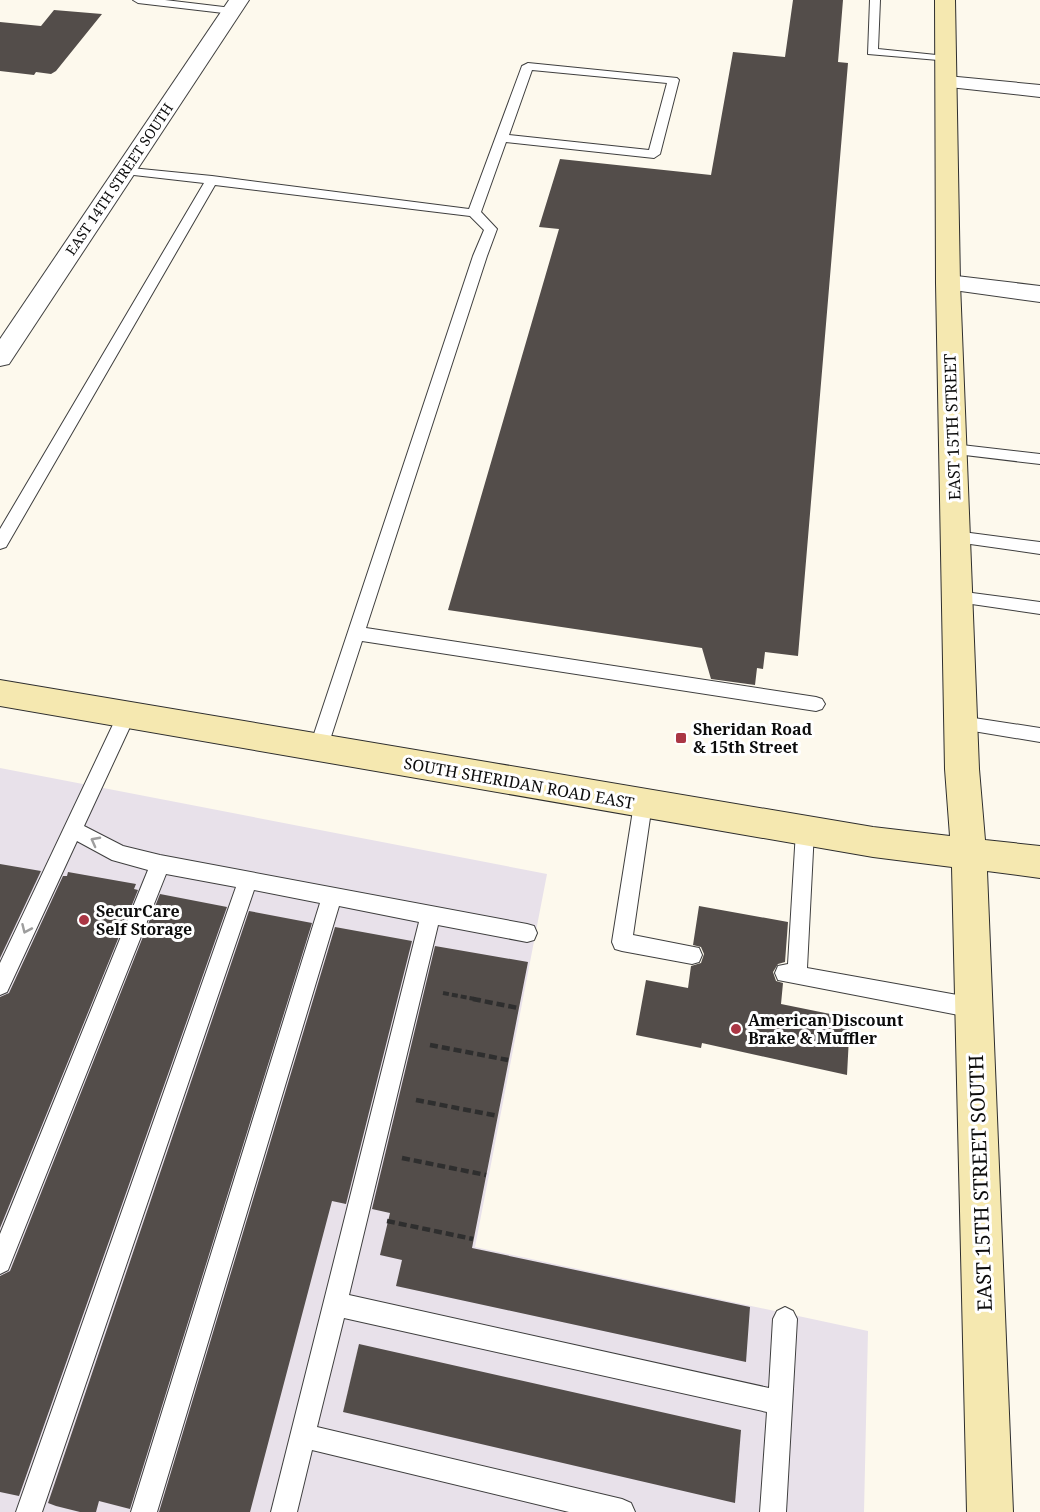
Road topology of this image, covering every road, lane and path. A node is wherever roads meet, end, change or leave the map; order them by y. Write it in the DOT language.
graph roads {
  1 [pos="138,0"];
  2 [pos="874,0"];
  3 [pos="945,0"];
  4 [pos="235,5"];
  5 [pos="946,59"];
  6 [pos="946,82"];
  7 [pos="1040,91"];
  8 [pos="502,138"];
  9 [pos="125,170"];
  10 [pos="212,180"];
  11 [pos="474,213"];
  12 [pos="948,283"];
  13 [pos="1040,294"];
  14 [pos="2,350"];
  15 [pos="953,449"];
  16 [pos="1040,459"];
  17 [pos="955,537"];
  18 [pos="0,543"];
  19 [pos="1040,548"];
  20 [pos="957,597"];
  21 [pos="1040,608"];
  22 [pos="356,633"];
  23 [pos="0,693"];
  24 [pos="816,704"];
  25 [pos="126,716"];
  26 [pos="961,723"];
  27 [pos="1040,735"];
  28 [pos="318,749"];
  29 [pos="643,804"];
  30 [pos="72,829"];
  31 [pos="805,831"];
  32 [pos="969,854"];
  33 [pos="1040,862"];
  34 [pos="160,864"];
  35 [pos="248,880"];
  36 [pos="332,896"];
  37 [pos="431,914"];
  38 [pos="527,933"];
  39 [pos="692,956"];
  40 [pos="0,985"];
  41 [pos="413,987"];
  42 [pos="518,1008"];
  43 [pos="974,1008"];
  44 [pos="399,1040"];
  45 [pos="508,1060"];
  46 [pos="386,1094"];
  47 [pos="498,1116"];
  48 [pos="372,1152"];
  49 [pos="486,1175"];
  50 [pos="357,1215"];
  51 [pos="473,1239"];
  52 [pos="0,1262"];
  53 [pos="335,1304"];
  54 [pos="785,1319"];
  55 [pos="780,1403"];
  56 [pos="303,1436"];
  57 [pos="29,1512"];
  58 [pos="144,1512"];
  59 [pos="284,1512"];
  60 [pos="622,1512"];
  61 [pos="773,1512"];
  62 [pos="990,1512"];
  1 -- 4 [label="lane"];
  2 -- 5 [label="lane"];
  3 -- 5 [label="main road, EAST 15TH STREET"];
  4 -- 9 [label="street, EAST 14TH STREET SOUTH"];
  5 -- 6 [label="main road, EAST 15TH STREET"];
  6 -- 7 [label="street"];
  6 -- 12 [label="main road, EAST 15TH STREET"];
  8 -- 8 [label="lane"];
  8 -- 11 [label="lane"];
  9 -- 10 [label="lane"];
  9 -- 14 [label="street, EAST 14TH STREET SOUTH"];
  10 -- 11 [label="lane"];
  10 -- 18 [label="lane"];
  11 -- 22 [label="lane"];
  12 -- 13 [label="street"];
  12 -- 15 [label="main road, EAST 15TH STREET"];
  15 -- 16 [label="lane"];
  15 -- 17 [label="main road, EAST 15TH STREET"];
  17 -- 19 [label="lane"];
  17 -- 20 [label="main road, EAST 15TH STREET"];
  20 -- 21 [label="lane"];
  20 -- 26 [label="main road, EAST 15TH STREET"];
  22 -- 24 [label="lane"];
  22 -- 28 [label="lane"];
  23 -- 25 [label="main road, SOUTH SHERIDAN ROAD EAST"];
  25 -- 28 [label="main road, SOUTH SHERIDAN ROAD EAST"];
  25 -- 30 [label="lane"];
  26 -- 27 [label="lane"];
  26 -- 32 [label="main road, EAST 15TH STREET"];
  28 -- 29 [label="main road, SOUTH SHERIDAN ROAD EAST"];
  29 -- 31 [label="main road, SOUTH SHERIDAN ROAD EAST"];
  29 -- 39 [label="lane"];
  34 -- 30 [label="lane, one-way"];
  30 -- 40 [label="lane, one-way"];
  31 -- 32 [label="main road, SOUTH SHERIDAN ROAD EAST"];
  31 -- 43 [label="lane"];
  32 -- 33 [label="main road, SOUTH SHERIDAN ROAD EAST"];
  32 -- 43 [label="main road, EAST 15TH STREET SOUTH"];
  34 -- 35 [label="lane"];
  34 -- 52 [label="lane"];
  35 -- 36 [label="lane"];
  35 -- 57 [label="lane"];
  36 -- 37 [label="lane"];
  36 -- 58 [label="lane"];
  37 -- 38 [label="lane"];
  37 -- 41 [label="lane"];
  41 -- 42 [label="path"];
  41 -- 44 [label="lane"];
  43 -- 62 [label="main road, EAST 15TH STREET SOUTH"];
  44 -- 45 [label="path"];
  44 -- 46 [label="lane"];
  46 -- 47 [label="path"];
  46 -- 48 [label="lane"];
  48 -- 49 [label="path"];
  48 -- 50 [label="lane"];
  50 -- 51 [label="path"];
  50 -- 53 [label="lane"];
  53 -- 55 [label="lane"];
  53 -- 56 [label="lane"];
  54 -- 55 [label="lane"];
  55 -- 61 [label="lane"];
  56 -- 59 [label="lane"];
  56 -- 60 [label="lane"];
}
